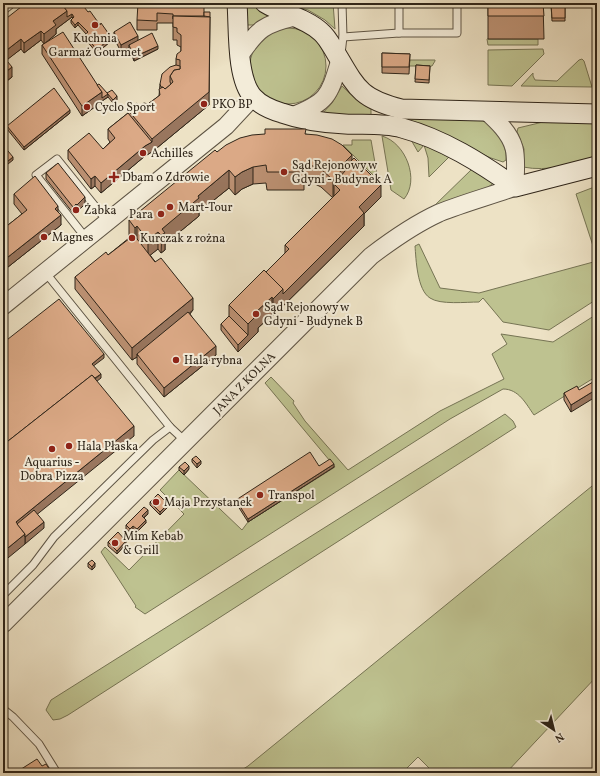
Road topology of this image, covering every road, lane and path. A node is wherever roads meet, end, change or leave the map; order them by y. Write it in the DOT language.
graph roads {
  1 [pos="8,3"];
  2 [pos="237,3"];
  3 [pos="265,3"];
  4 [pos="342,3"];
  5 [pos="399,3"];
  6 [pos="458,3"];
  7 [pos="3,7"];
  8 [pos="295,17"];
  9 [pos="399,33"];
  10 [pos="343,37"];
  11 [pos="240,55"];
  12 [pos="340,60"];
  13 [pos="253,97"];
  14 [pos="486,111"];
  15 [pos="597,114"];
  16 [pos="292,116"];
  17 [pos="597,166"];
  18 [pos="515,186"];
  19 [pos="107,221"];
  20 [pos="86,238"];
  21 [pos="45,272"];
  22 [pos="3,306"];
  23 [pos="170,427"];
  24 [pos="185,442"];
  25 [pos="3,595"];
  26 [pos="4,622"];
  27 [pos="3,709"];
  28 [pos="57,773"];
  1 -- 7 [label="street"];
  2 -- 11 [label="main road"];
  3 -- 8 [label="main road"];
  4 -- 10 [label="lane"];
  5 -- 9 [label="lane"];
  6 -- 9 [label="lane"];
  8 -- 11 [label="street"];
  8 -- 12 [label="main road"];
  9 -- 10 [label="lane"];
  10 -- 12 [label="lane"];
  11 -- 13 [label="main road"];
  12 -- 14 [label="main road"];
  12 -- 16 [label="street"];
  13 -- 16 [label="main road"];
  13 -- 19 [label="street"];
  14 -- 15 [label="main road"];
  14 -- 18 [label="street"];
  16 -- 18 [label="main road"];
  17 -- 18 [label="main road"];
  18 -- 24 [label="street, JANA Z KOLNA"];
  19 -- 20 [label="street"];
  19 -- 20 [label="lane"];
  20 -- 21 [label="street"];
  21 -- 22 [label="street"];
  21 -- 23 [label="lane"];
  23 -- 24 [label="lane"];
  23 -- 25 [label="lane"];
  24 -- 26 [label="street, JANA Z KOLNA"];
  27 -- 28 [label="lane"];
}
